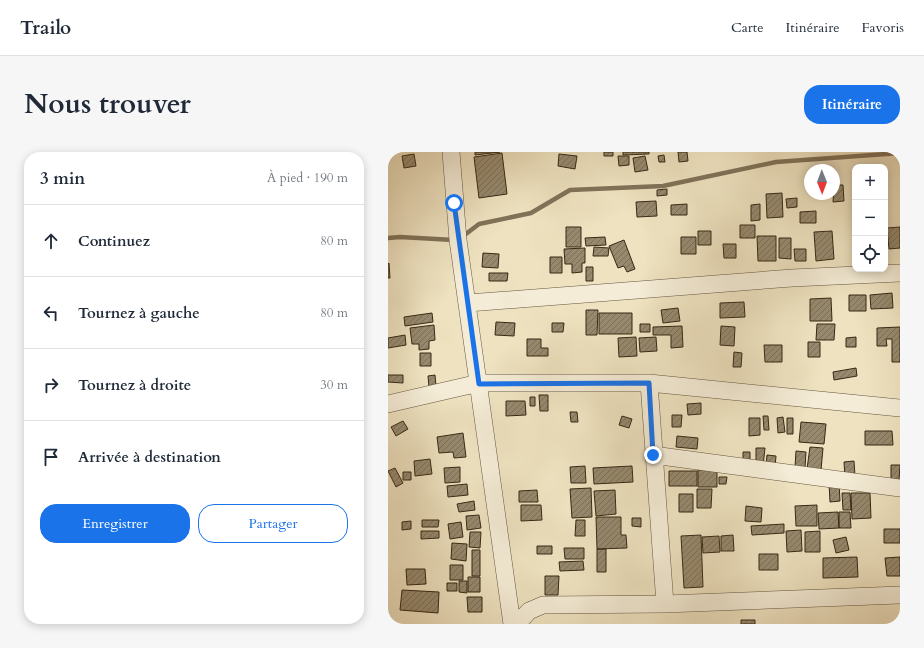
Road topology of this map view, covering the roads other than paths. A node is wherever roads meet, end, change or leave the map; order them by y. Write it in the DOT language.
graph roads {
  1 [pos="451,152"];
  2 [pos="900,273"];
  3 [pos="468,303"];
  4 [pos="649,383"];
  5 [pos="479,384"];
  6 [pos="388,404"];
  7 [pos="900,408"];
  8 [pos="653,455"];
  9 [pos="900,488"];
  10 [pos="900,596"];
  11 [pos="665,604"];
  12 [pos="512,624"];
  13 [pos="517,624"];
  1 -- 3 [label="street"];
  2 -- 3 [label="street"];
  3 -- 5 [label="street"];
  4 -- 5 [label="street"];
  4 -- 7 [label="street"];
  4 -- 8 [label="street"];
  5 -- 6 [label="street"];
  5 -- 12 [label="street"];
  8 -- 9 [label="street"];
  8 -- 11 [label="street"];
  10 -- 11 [label="street"];
  11 -- 13 [label="street"];
}
